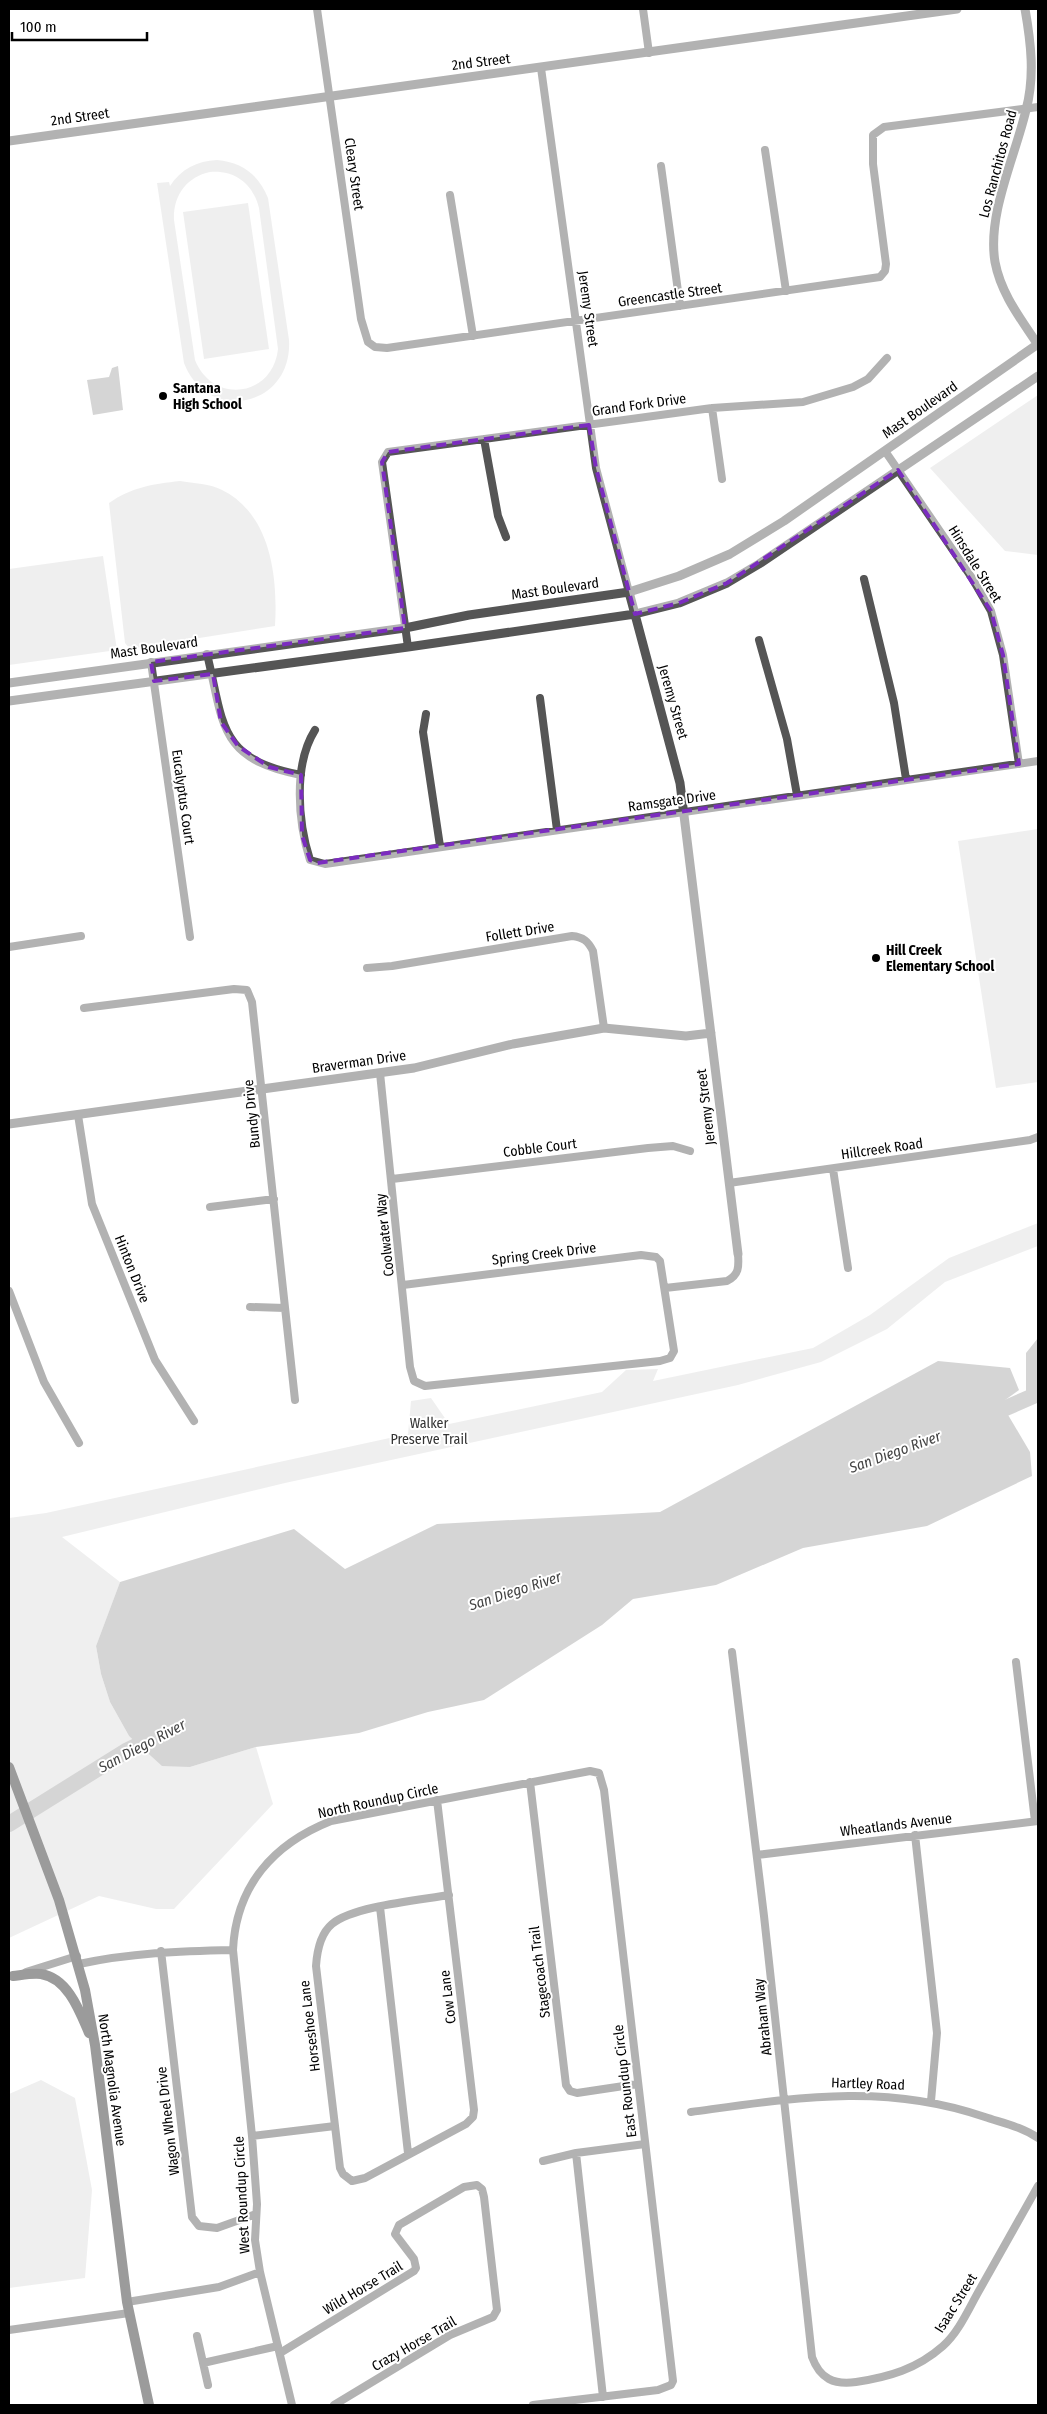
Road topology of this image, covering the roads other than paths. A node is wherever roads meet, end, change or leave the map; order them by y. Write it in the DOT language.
graph roads {
  1 [pos="317,9"];
  2 [pos="643,9"];
  3 [pos="957,9"];
  4 [pos="1025,9"];
  5 [pos="921,11"];
  6 [pos="649,53"];
  7 [pos="541,68"];
  8 [pos="331,95"];
  9 [pos="1038,107"];
  10 [pos="1027,109"];
  11 [pos="9,141"];
  12 [pos="765,150"];
  13 [pos="661,166"];
  14 [pos="450,195"];
  15 [pos="786,291"];
  16 [pos="680,306"];
  17 [pos="576,322"];
  18 [pos="473,336"];
  19 [pos="368,342"];
  20 [pos="1038,345"];
  21 [pos="887,358"];
  22 [pos="1038,376"];
  23 [pos="712,408"];
  24 [pos="589,425"];
  25 [pos="484,439"];
  26 [pos="885,451"];
  27 [pos="898,470"];
  28 [pos="722,478"];
  29 [pos="506,537"];
  30 [pos="864,579"];
  31 [pos="629,592"];
  32 [pos="635,614"];
  33 [pos="405,628"];
  34 [pos="759,640"];
  35 [pos="408,647"];
  36 [pos="207,654"];
  37 [pos="151,662"];
  38 [pos="212,674"];
  39 [pos="154,681"];
  40 [pos="9,684"];
  41 [pos="540,698"];
  42 [pos="9,701"];
  43 [pos="426,714"];
  44 [pos="315,730"];
  45 [pos="1038,761"];
  46 [pos="1019,764"];
  47 [pos="301,775"];
  48 [pos="906,779"];
  49 [pos="797,795"];
  50 [pos="684,812"];
  51 [pos="557,830"];
  52 [pos="440,846"];
  53 [pos="81,936"];
  54 [pos="190,937"];
  55 [pos="9,947"];
  56 [pos="368,968"];
  57 [pos="84,1008"];
  58 [pos="604,1028"];
  59 [pos="711,1033"];
  60 [pos="380,1073"];
  61 [pos="263,1089"];
  62 [pos="78,1115"];
  63 [pos="9,1124"];
  64 [pos="1038,1137"];
  65 [pos="690,1151"];
  66 [pos="833,1169"];
  67 [pos="392,1179"];
  68 [pos="729,1183"];
  69 [pos="274,1200"];
  70 [pos="210,1207"];
  71 [pos="738,1254"];
  72 [pos="848,1268"];
  73 [pos="403,1285"];
  74 [pos="665,1288"];
  75 [pos="9,1291"];
  76 [pos="250,1307"];
  77 [pos="285,1308"];
  78 [pos="295,1400"];
  79 [pos="194,1421"];
  80 [pos="79,1443"];
  81 [pos="732,1652"];
  82 [pos="1016,1662"];
  83 [pos="9,1768"];
  84 [pos="599,1773"];
  85 [pos="530,1782"];
  86 [pos="437,1800"];
  87 [pos="1037,1821"];
  88 [pos="915,1836"];
  89 [pos="757,1855"];
  90 [pos="449,1895"];
  91 [pos="380,1907"];
  92 [pos="232,1950"];
  93 [pos="161,1951"];
  94 [pos="78,1960"];
  95 [pos="11,1976"];
  96 [pos="95,2045"];
  97 [pos="637,2084"];
  98 [pos="785,2100"];
  99 [pos="931,2101"];
  100 [pos="691,2112"];
  101 [pos="335,2126"];
  102 [pos="252,2136"];
  103 [pos="1038,2138"];
  104 [pos="645,2144"];
  105 [pos="408,2153"];
  106 [pos="576,2153"];
  107 [pos="543,2160"];
  108 [pos="477,2185"];
  109 [pos="1038,2186"];
  110 [pos="256,2214"];
  111 [pos="260,2272"];
  112 [pos="128,2307"];
  113 [pos="9,2330"];
  114 [pos="197,2336"];
  115 [pos="279,2350"];
  116 [pos="203,2363"];
  117 [pos="824,2377"];
  118 [pos="208,2385"];
  119 [pos="603,2397"];
  120 [pos="149,2405"];
  121 [pos="292,2405"];
  122 [pos="334,2405"];
  123 [pos="533,2405"];
  1 -- 8 [label="street, Cleary Street"];
  2 -- 6 [label="street"];
  3 -- 5 [label="street, 2nd Street"];
  4 -- 10 [label="street, Los Ranchitos Road"];
  5 -- 6 [label="street, 2nd Street"];
  6 -- 7 [label="street, 2nd Street"];
  7 -- 8 [label="street, 2nd Street"];
  7 -- 17 [label="street, Jeremy Street"];
  8 -- 11 [label="street, 2nd Street"];
  8 -- 19 [label="street, Cleary Street"];
  9 -- 10 [label="street"];
  10 -- 15 [label="street, Greencastle Street"];
  10 -- 20 [label="street, Los Ranchitos Road"];
  12 -- 15 [label="street"];
  13 -- 16 [label="street"];
  14 -- 18 [label="street"];
  15 -- 16 [label="street, Greencastle Street"];
  16 -- 17 [label="street, Greencastle Street"];
  17 -- 18 [label="street, Greencastle Street"];
  17 -- 24 [label="street, Jeremy Street"];
  18 -- 19 [label="street, Greencastle Street"];
  20 -- 26 [label="street, Mast Boulevard"];
  21 -- 23 [label="street, Grand Fork Drive"];
  22 -- 27 [label="street"];
  23 -- 24 [label="street, Grand Fork Drive"];
  23 -- 28 [label="street"];
  24 -- 25 [label="street, Grand Fork Drive"];
  24 -- 31 [label="street, Jeremy Street"];
  25 -- 29 [label="street"];
  25 -- 33 [label="street, Grand Fork Drive"];
  26 -- 27 [label="street, Hinsdale Street"];
  26 -- 31 [label="street, Mast Boulevard"];
  27 -- 32 [label="street"];
  27 -- 46 [label="street, Hinsdale Street"];
  30 -- 48 [label="street"];
  31 -- 32 [label="street, Jeremy Street"];
  31 -- 33 [label="street, Mast Boulevard"];
  32 -- 35 [label="street"];
  32 -- 50 [label="street, Jeremy Street"];
  33 -- 35 [label="street"];
  33 -- 36 [label="street, Mast Boulevard"];
  34 -- 49 [label="street"];
  35 -- 38 [label="street"];
  36 -- 37 [label="street, Mast Boulevard"];
  36 -- 38 [label="street"];
  37 -- 39 [label="street, Eucalyptus Court"];
  37 -- 40 [label="street, Mast Boulevard"];
  38 -- 39 [label="street"];
  38 -- 47 [label="street"];
  39 -- 42 [label="street"];
  39 -- 54 [label="street, Eucalyptus Court"];
  41 -- 51 [label="street"];
  43 -- 52 [label="street"];
  44 -- 47 [label="street"];
  45 -- 46 [label="street, Ramsgate Drive"];
  46 -- 48 [label="street, Ramsgate Drive"];
  47 -- 52 [label="street, Ramsgate Drive"];
  48 -- 49 [label="street, Ramsgate Drive"];
  49 -- 50 [label="street, Ramsgate Drive"];
  50 -- 51 [label="street, Ramsgate Drive"];
  50 -- 59 [label="street, Jeremy Street"];
  51 -- 52 [label="street, Ramsgate Drive"];
  53 -- 55 [label="street"];
  56 -- 58 [label="street, Follett Drive"];
  57 -- 61 [label="street, Bundy Drive"];
  58 -- 59 [label="street, Braverman Drive"];
  58 -- 60 [label="street, Braverman Drive"];
  59 -- 68 [label="street, Jeremy Street"];
  60 -- 61 [label="street, Braverman Drive"];
  60 -- 67 [label="street, Coolwater Way"];
  61 -- 62 [label="street, Braverman Drive"];
  61 -- 69 [label="street, Bundy Drive"];
  62 -- 63 [label="street, Braverman Drive"];
  62 -- 79 [label="street, Hinton Drive"];
  64 -- 66 [label="street, Hillcreek Road"];
  65 -- 67 [label="street, Cobble Court"];
  66 -- 68 [label="street, Hillcreek Road"];
  66 -- 72 [label="street"];
  67 -- 73 [label="street, Coolwater Way"];
  68 -- 71 [label="street, Jeremy Street"];
  69 -- 70 [label="street"];
  69 -- 77 [label="street, Bundy Drive"];
  71 -- 74 [label="street, Jeremy Street"];
  73 -- 74 [label="street, Spring Creek Drive"];
  73 -- 74 [label="street, Coolwater Way"];
  75 -- 80 [label="street"];
  76 -- 77 [label="street"];
  77 -- 78 [label="street, Bundy Drive"];
  81 -- 89 [label="street, Abraham Way"];
  82 -- 87 [label="street"];
  83 -- 94 [label="main road, North Magnolia Avenue"];
  84 -- 85 [label="street, North Roundup Circle"];
  84 -- 97 [label="street, East Roundup Circle"];
  85 -- 86 [label="street, North Roundup Circle"];
  85 -- 97 [label="street, Stagecoach Trail"];
  86 -- 90 [label="street, Cow Lane"];
  86 -- 92 [label="street, North Roundup Circle"];
  87 -- 88 [label="street, Wheatlands Avenue"];
  88 -- 89 [label="street, Wheatlands Avenue"];
  88 -- 99 [label="street"];
  89 -- 98 [label="street, Abraham Way"];
  90 -- 91 [label="street, Horseshoe Lane"];
  90 -- 105 [label="street, Cow Lane"];
  91 -- 101 [label="street, Horseshoe Lane"];
  91 -- 105 [label="street"];
  92 -- 93 [label="street"];
  92 -- 102 [label="street, West Roundup Circle"];
  93 -- 94 [label="street"];
  93 -- 110 [label="street, Wagon Wheel Drive"];
  94 -- 95 [label="street"];
  94 -- 96 [label="main road, North Magnolia Avenue"];
  95 -- 96 [label="main road"];
  96 -- 112 [label="main road, North Magnolia Avenue"];
  97 -- 104 [label="street, East Roundup Circle"];
  98 -- 99 [label="street, Hartley Road"];
  98 -- 100 [label="street, Hartley Road"];
  98 -- 117 [label="street, Abraham Way"];
  99 -- 103 [label="street, Hartley Road"];
  101 -- 102 [label="street"];
  101 -- 105 [label="street, Horseshoe Lane"];
  102 -- 110 [label="street, West Roundup Circle"];
  104 -- 106 [label="street"];
  104 -- 119 [label="street, East Roundup Circle"];
  106 -- 107 [label="street"];
  106 -- 119 [label="street"];
  108 -- 115 [label="street, Wild Horse Trail"];
  108 -- 122 [label="street, Crazy Horse Trail"];
  109 -- 117 [label="street, Isaac Street"];
  110 -- 111 [label="street, West Roundup Circle"];
  111 -- 112 [label="street"];
  111 -- 115 [label="street, West Roundup Circle"];
  112 -- 113 [label="street"];
  112 -- 120 [label="main road, North Magnolia Avenue"];
  114 -- 116 [label="street"];
  115 -- 116 [label="street, Wild Horse Trail"];
  115 -- 121 [label="street, West Roundup Circle"];
  116 -- 118 [label="street"];
  119 -- 123 [label="street"];
}
